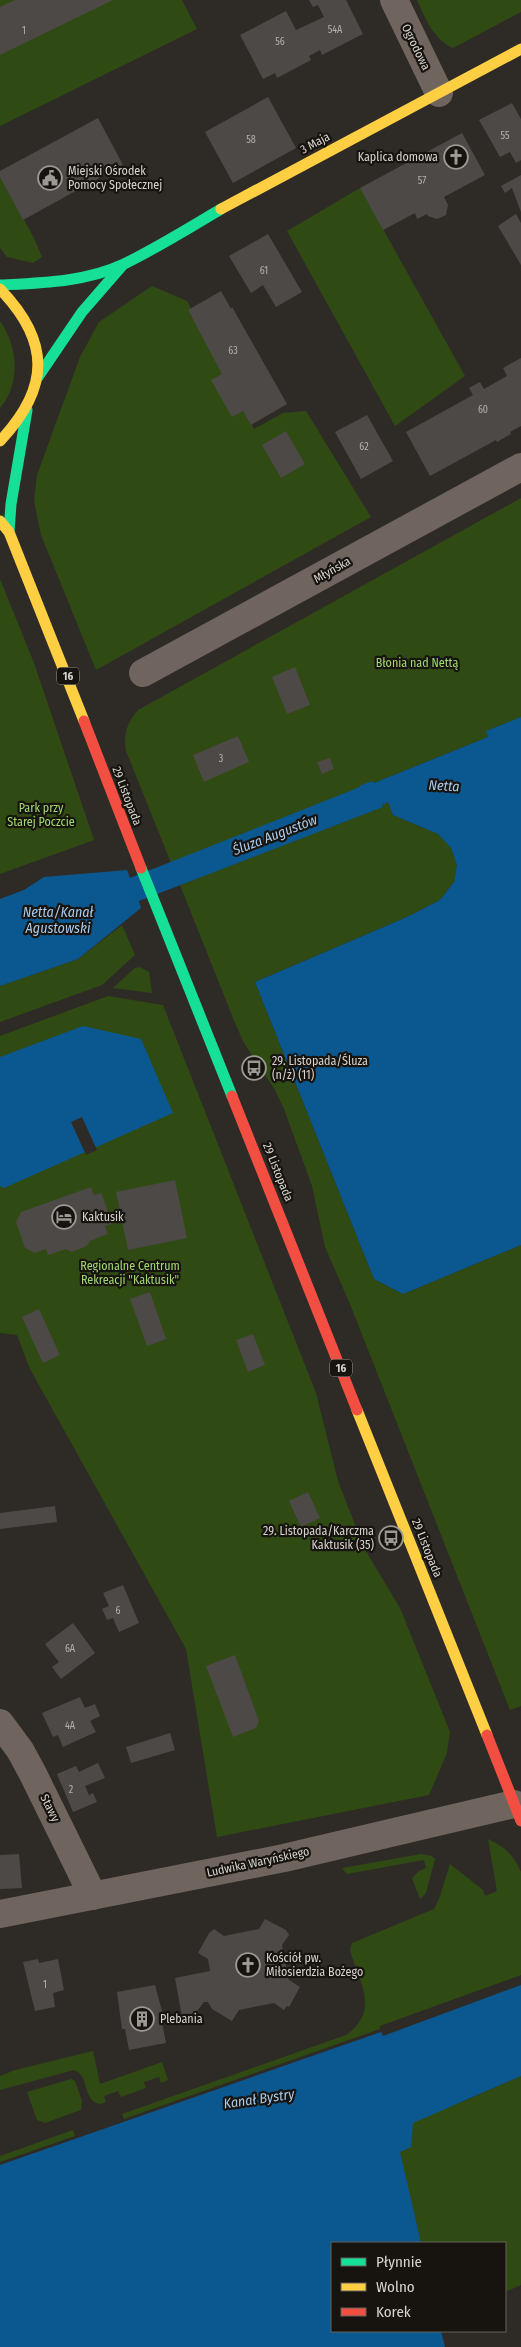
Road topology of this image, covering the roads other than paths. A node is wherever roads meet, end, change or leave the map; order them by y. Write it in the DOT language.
graph roads {
  1 [pos="394,0"];
  2 [pos="521,49"];
  3 [pos="439,93"];
  4 [pos="123,265"];
  5 [pos="0,285"];
  6 [pos="0,289"];
  7 [pos="38,377"];
  8 [pos="27,410"];
  9 [pos="0,441"];
  10 [pos="521,467"];
  11 [pos="0,522"];
  12 [pos="9,532"];
  13 [pos="143,673"];
  14 [pos="0,1723"];
  15 [pos="518,1812"];
  16 [pos="93,1896"];
  17 [pos="0,1914"];
  1 -- 3 [label="street, Ogrodowa"];
  2 -- 3 [label="main road, 3 Maja"];
  3 -- 4 [label="main road, 3 Maja"];
  4 -- 5 [label="main road, 3 Maja"];
  4 -- 7 [label="main road, 3 Maja"];
  6 -- 7 [label="main road"];
  7 -- 8 [label="main road"];
  8 -- 9 [label="main road"];
  8 -- 12 [label="main road, 29 Listopada / 16"];
  10 -- 13 [label="street, Młyńska"];
  11 -- 12 [label="main road, 29 Listopada / 16"];
  12 -- 15 [label="main road, 29 Listopada / 16"];
  14 -- 16 [label="street, Stawy"];
  15 -- 16 [label="street, Ludwika Waryńskiego"];
  16 -- 17 [label="street, Ludwika Waryńskiego"];
}
